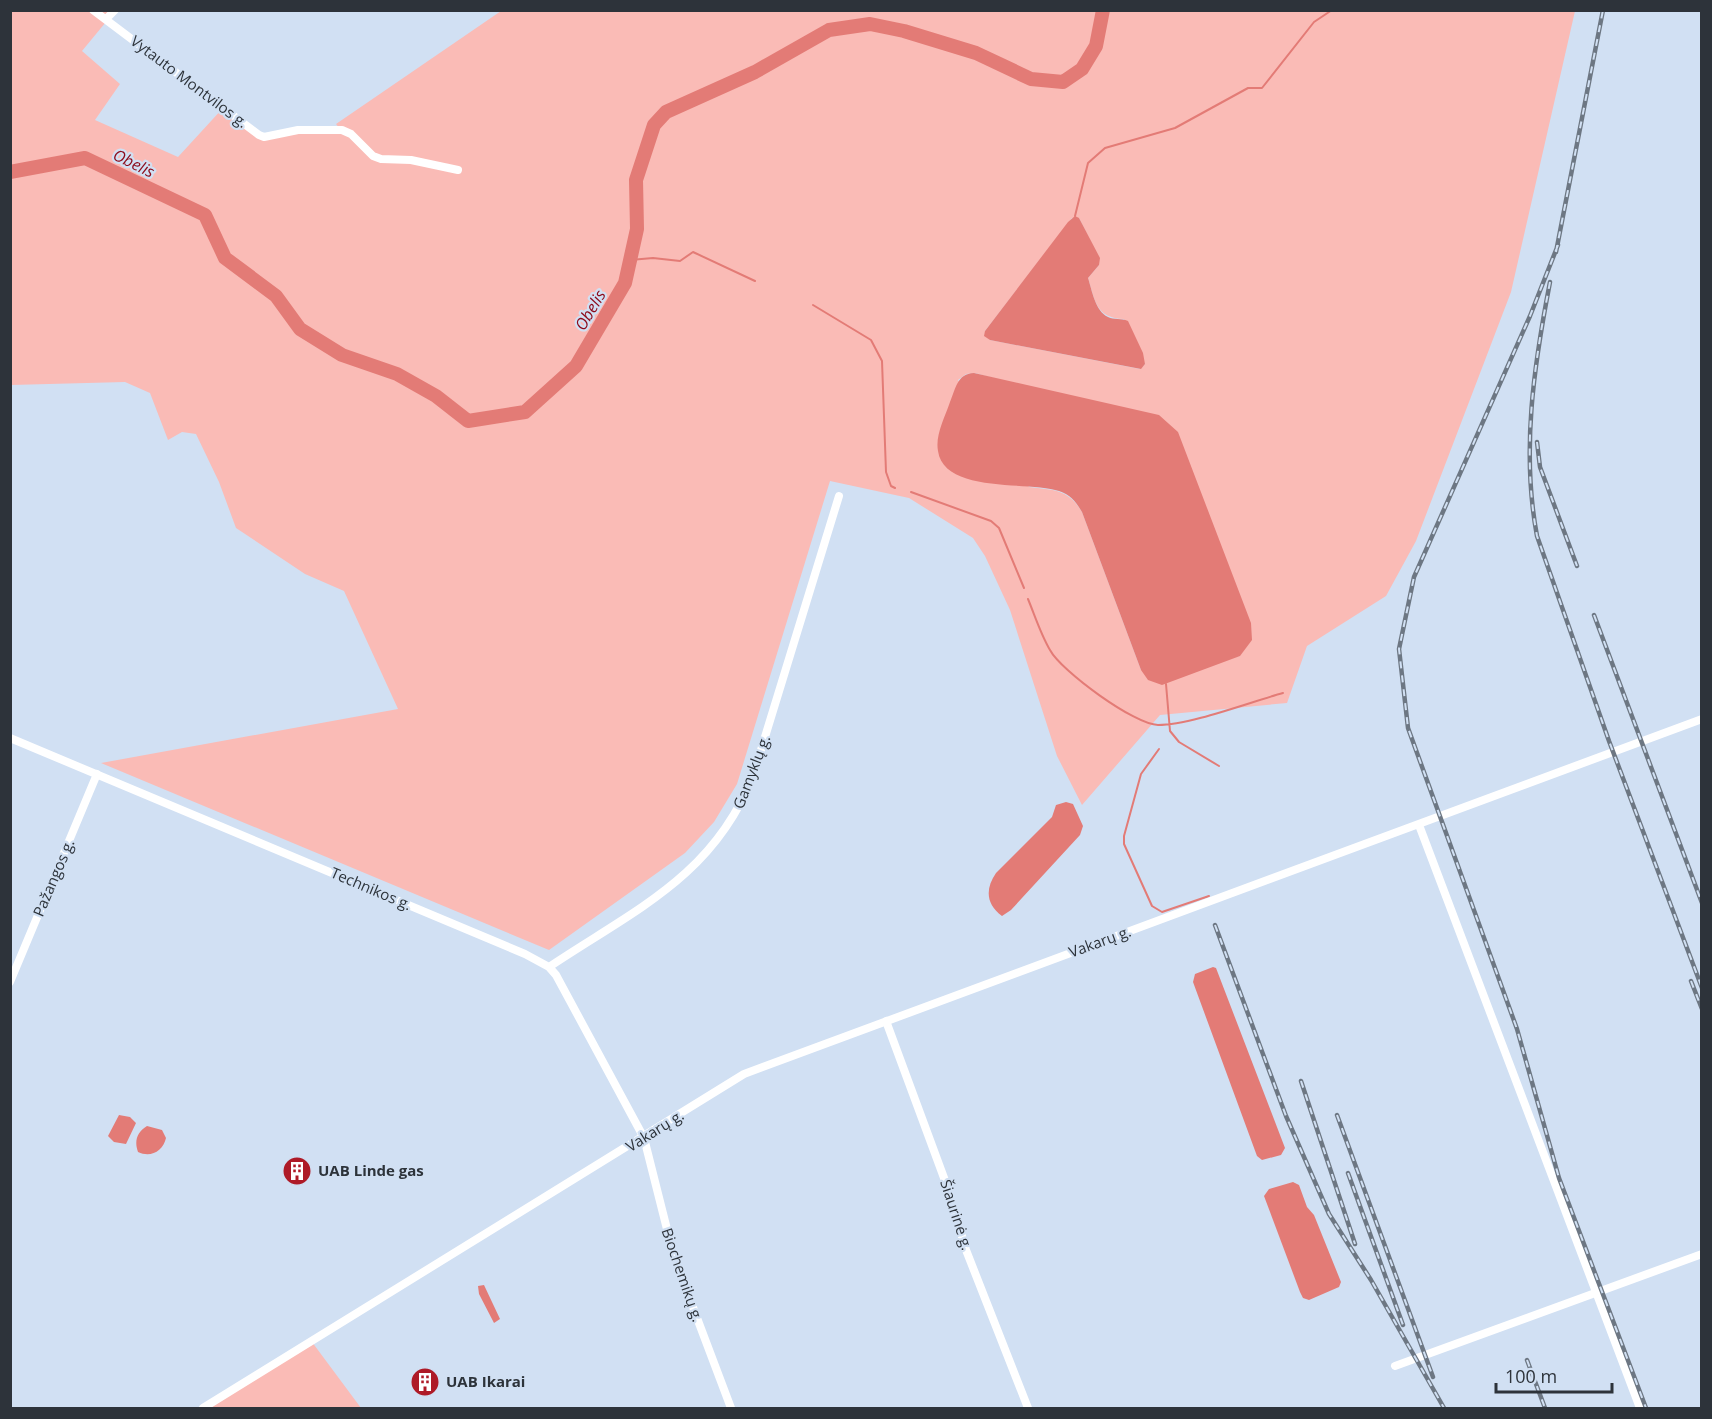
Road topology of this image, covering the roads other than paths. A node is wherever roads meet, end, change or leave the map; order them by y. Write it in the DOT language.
graph roads {
  1 [pos="93,10"];
  2 [pos="115,10"];
  3 [pos="106,19"];
  4 [pos="458,170"];
  5 [pos="839,496"];
  6 [pos="1701,718"];
  7 [pos="10,738"];
  8 [pos="97,774"];
  9 [pos="1419,825"];
  10 [pos="549,967"];
  11 [pos="10,982"];
  12 [pos="886,1021"];
  13 [pos="644,1138"];
  14 [pos="1701,1254"];
  15 [pos="1595,1293"];
  16 [pos="1395,1366"];
  17 [pos="203,1408"];
  18 [pos="731,1408"];
  19 [pos="1028,1408"];
  20 [pos="1640,1408"];
  1 -- 3 [label="street, Vytauto Montvilos g."];
  2 -- 3 [label="street"];
  3 -- 4 [label="street, Vytauto Montvilos g."];
  5 -- 10 [label="street, Gamyklų g."];
  6 -- 9 [label="street, Vakarų g."];
  7 -- 8 [label="street, Technikos g."];
  8 -- 10 [label="street, Technikos g."];
  8 -- 11 [label="street, Pažangos g."];
  9 -- 12 [label="street, Vakarų g."];
  9 -- 15 [label="street"];
  10 -- 13 [label="street, Technikos g."];
  12 -- 13 [label="street, Vakarų g."];
  12 -- 19 [label="street, Šiaurinė g."];
  13 -- 17 [label="street, Vakarų g."];
  13 -- 18 [label="street, Biochemikų g."];
  14 -- 15 [label="street"];
  15 -- 16 [label="street"];
  15 -- 20 [label="street"];
}
